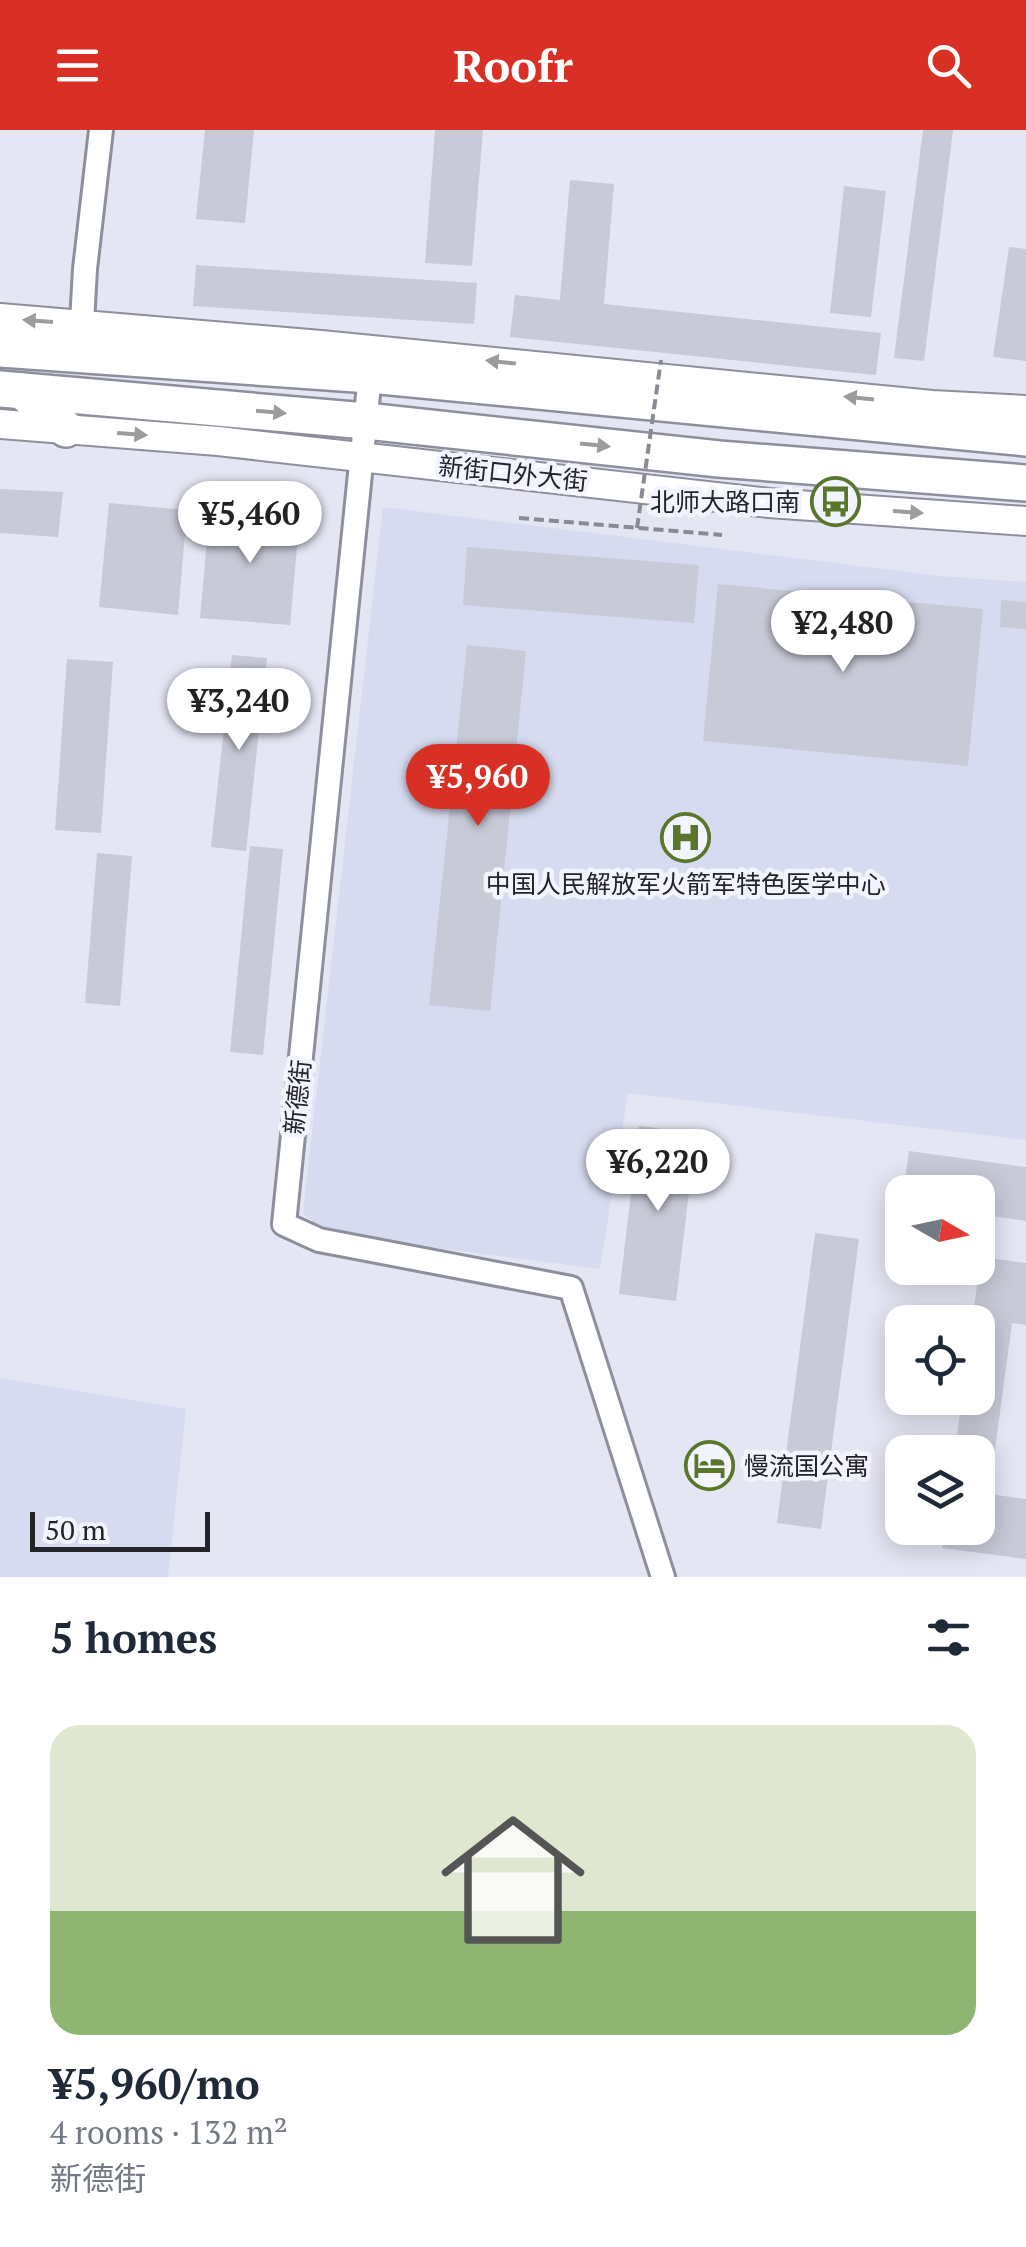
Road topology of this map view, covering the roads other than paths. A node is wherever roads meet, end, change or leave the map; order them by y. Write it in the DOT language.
graph roads {
  1 [pos="101,130"];
  2 [pos="0,318"];
  3 [pos="81,338"];
  4 [pos="0,348"];
  5 [pos="370,375"];
  6 [pos="11,390"];
  7 [pos="1026,410"];
  8 [pos="366,421"];
  9 [pos="0,424"];
  10 [pos="66,429"];
  11 [pos="1026,438"];
  12 [pos="362,457"];
  13 [pos="1026,483"];
  14 [pos="1026,521"];
  15 [pos="663,1577"];
  1 -- 3 [label="street"];
  3 -- 2 [label="street, one-way"];
  3 -- 4 [label="main road"];
  3 -- 5 [label="main road"];
  7 -- 3 [label="street, one-way"];
  5 -- 8 [label="street, 新德街"];
  5 -- 11 [label="main road"];
  6 -- 8 [label="main road, 新街口外大街, one-way"];
  6 -- 10 [label="main road"];
  8 -- 12 [label="street, 新德街"];
  8 -- 13 [label="main road, 新街口外大街, one-way"];
  9 -- 10 [label="street, 新街口外大街"];
  10 -- 12 [label="street, 新街口外大街, one-way"];
  12 -- 14 [label="street, 新街口外大街, one-way"];
  12 -- 15 [label="street, 新德街"];
}
